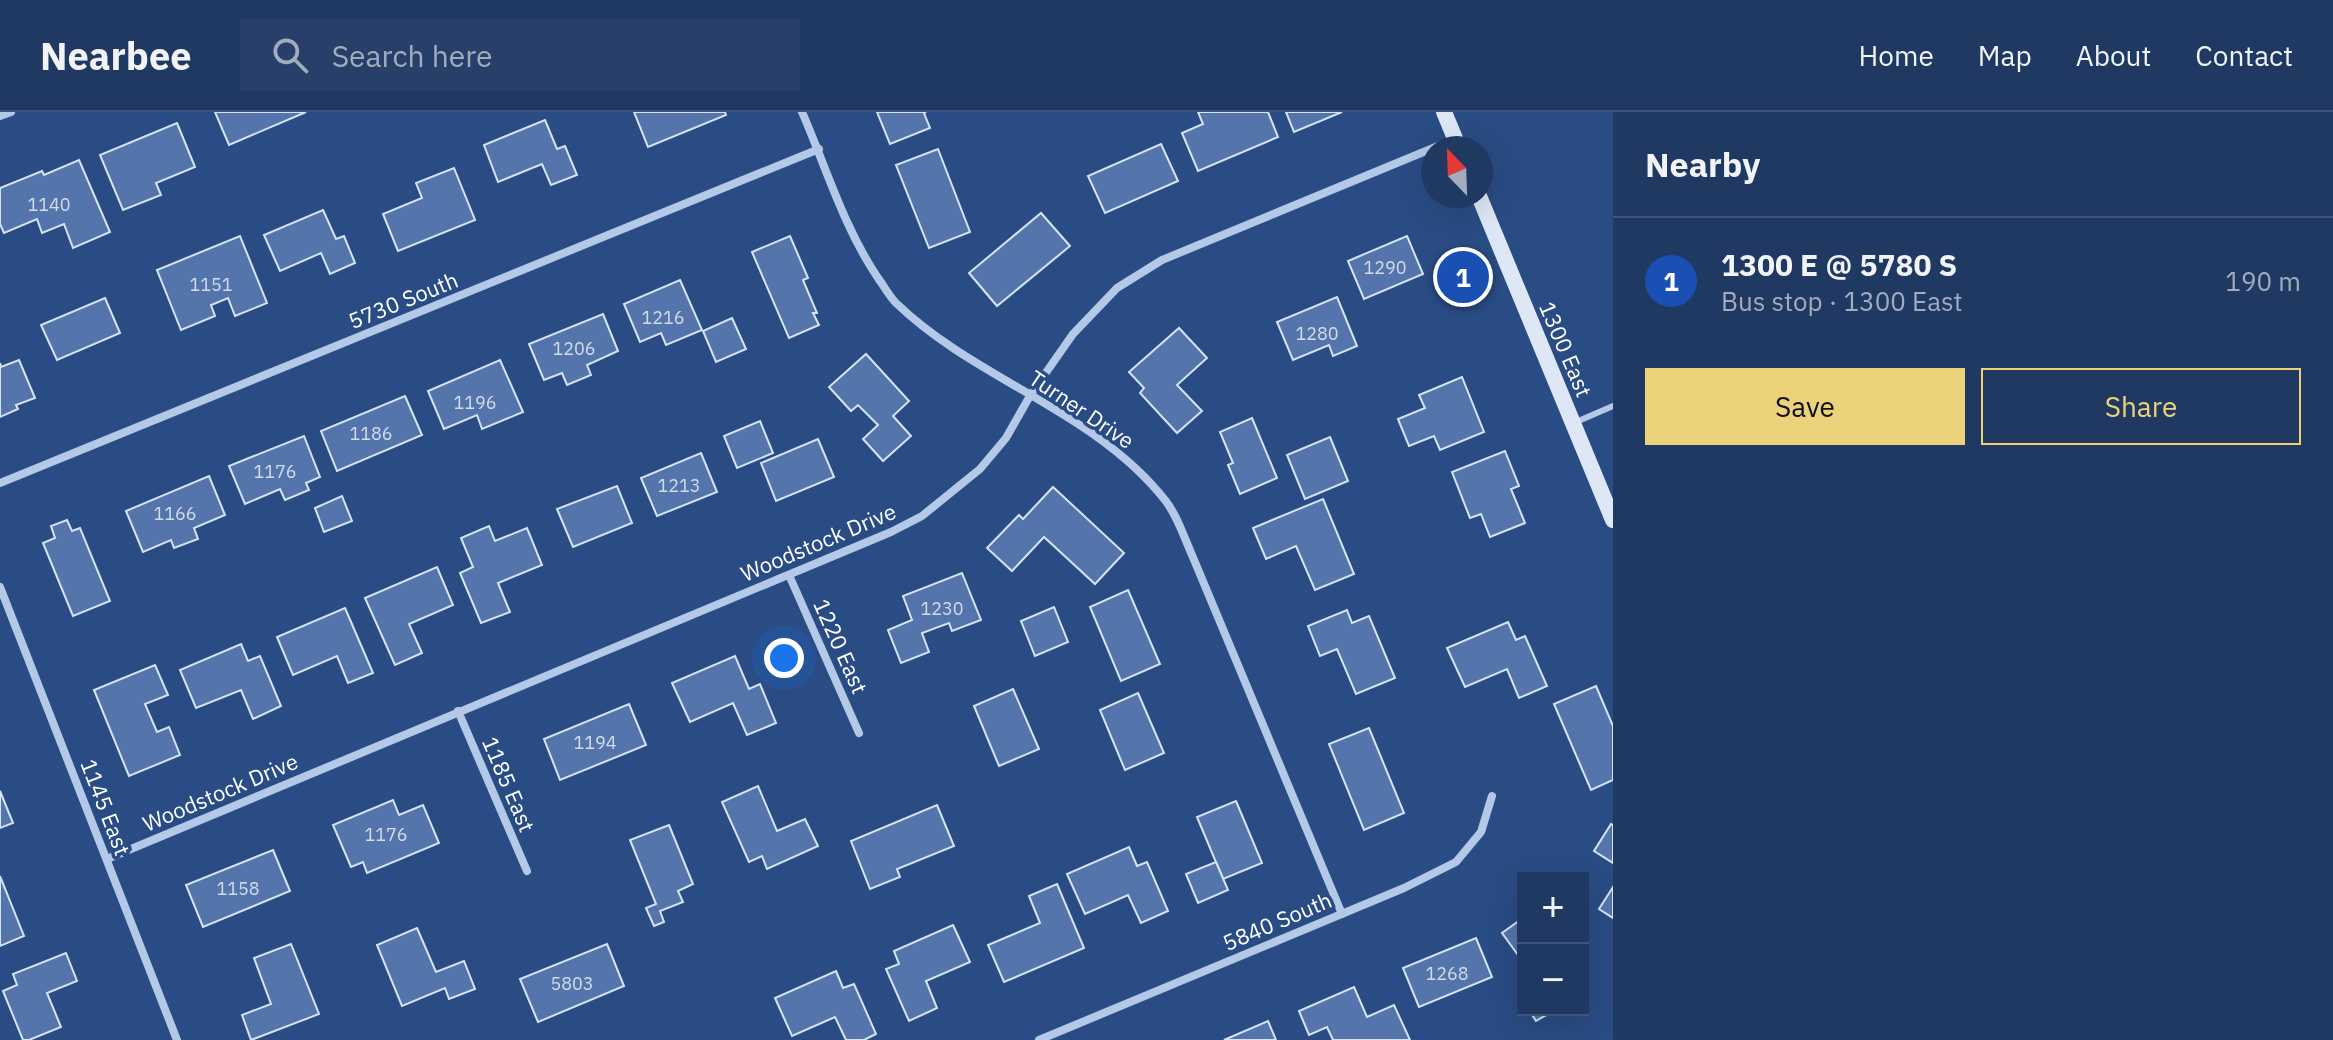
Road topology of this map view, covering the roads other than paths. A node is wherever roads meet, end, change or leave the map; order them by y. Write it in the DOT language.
graph roads {
  1 [pos="11,112"];
  2 [pos="802,112"];
  3 [pos="1444,112"];
  4 [pos="0,116"];
  5 [pos="1454,136"];
  6 [pos="819,149"];
  7 [pos="1421,157"];
  8 [pos="1484,208"];
  9 [pos="1031,394"];
  10 [pos="1613,406"];
  11 [pos="1573,423"];
  12 [pos="0,483"];
  13 [pos="1613,520"];
  14 [pos="789,575"];
  15 [pos="0,587"];
  16 [pos="458,711"];
  17 [pos="859,733"];
  18 [pos="1492,796"];
  19 [pos="107,859"];
  20 [pos="527,871"];
  21 [pos="1342,914"];
  22 [pos="177,1040"];
  23 [pos="1039,1040"];
  1 -- 4 [label="street"];
  2 -- 6 [label="street, Turner Drive"];
  3 -- 5 [label="main road"];
  6 -- 9 [label="street, Turner Drive"];
  6 -- 12 [label="street, 5730 South"];
  7 -- 9 [label="street, Woodstock Drive"];
  8 -- 11 [label="main road, 1300 East"];
  9 -- 14 [label="street, Woodstock Drive"];
  9 -- 21 [label="street, Turner Drive"];
  10 -- 11 [label="lane"];
  11 -- 13 [label="main road, 1300 East"];
  14 -- 16 [label="street, Woodstock Drive"];
  14 -- 17 [label="street, 1220 East"];
  15 -- 19 [label="street, 1145 East"];
  16 -- 19 [label="street, Woodstock Drive"];
  16 -- 20 [label="street, 1185 East"];
  18 -- 21 [label="street, 5840 South"];
  19 -- 22 [label="street, 1145 East"];
  21 -- 23 [label="street, 5840 South"];
}
